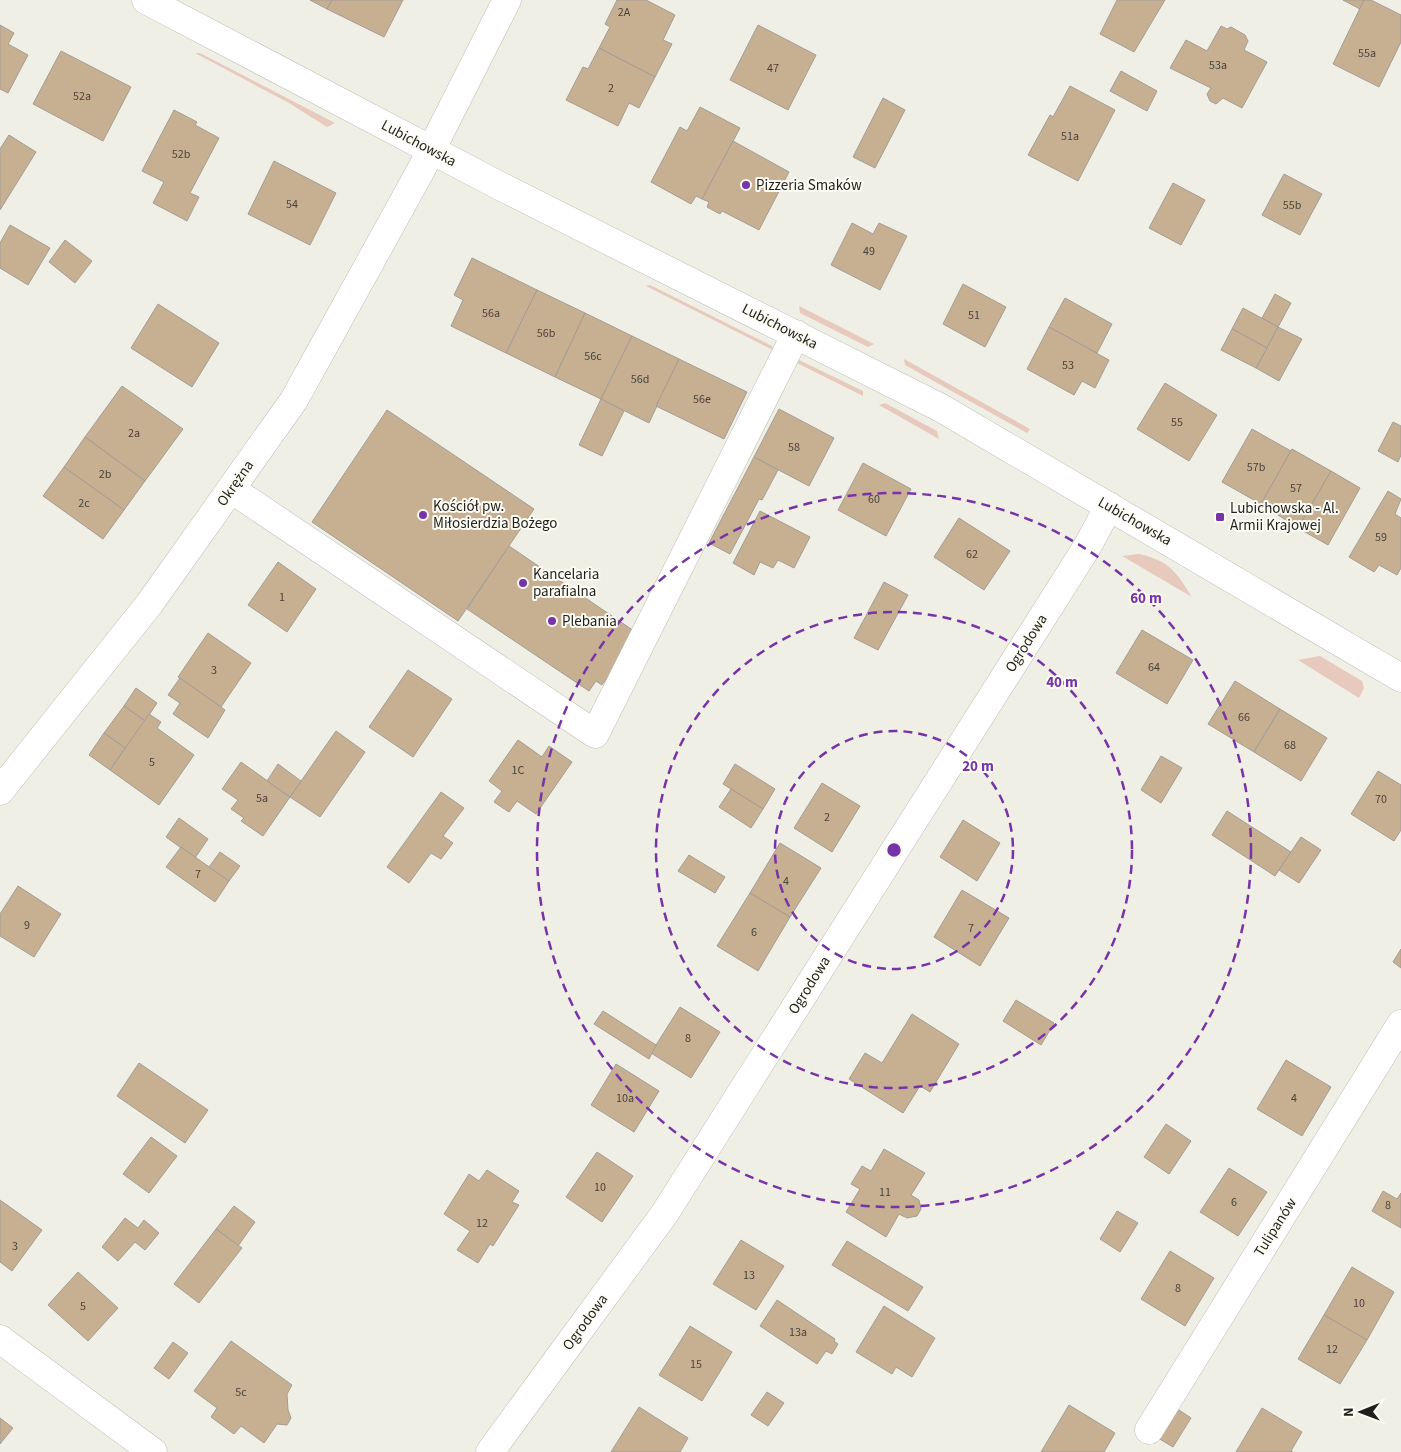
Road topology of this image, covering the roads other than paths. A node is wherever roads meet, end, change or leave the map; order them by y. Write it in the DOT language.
graph roads {
  1 [pos="146,0"];
  2 [pos="507,0"];
  3 [pos="431,149"];
  4 [pos="796,334"];
  5 [pos="231,489"];
  6 [pos="1109,506"];
  7 [pos="1401,678"];
  8 [pos="0,791"];
  9 [pos="1401,1024"];
  10 [pos="0,1339"];
  11 [pos="1149,1430"];
  12 [pos="153,1452"];
  13 [pos="490,1452"];
  1 -- 3 [label="street, Lubichowska"];
  2 -- 3 [label="street, Okrężna"];
  3 -- 4 [label="street, Lubichowska"];
  3 -- 5 [label="street, Okrężna"];
  4 -- 5 [label="street"];
  4 -- 6 [label="street, Lubichowska"];
  5 -- 8 [label="street, Okrężna"];
  6 -- 7 [label="street, Lubichowska"];
  6 -- 13 [label="street, Ogrodowa"];
  9 -- 11 [label="street, Tulipanów"];
  10 -- 12 [label="street"];
}
